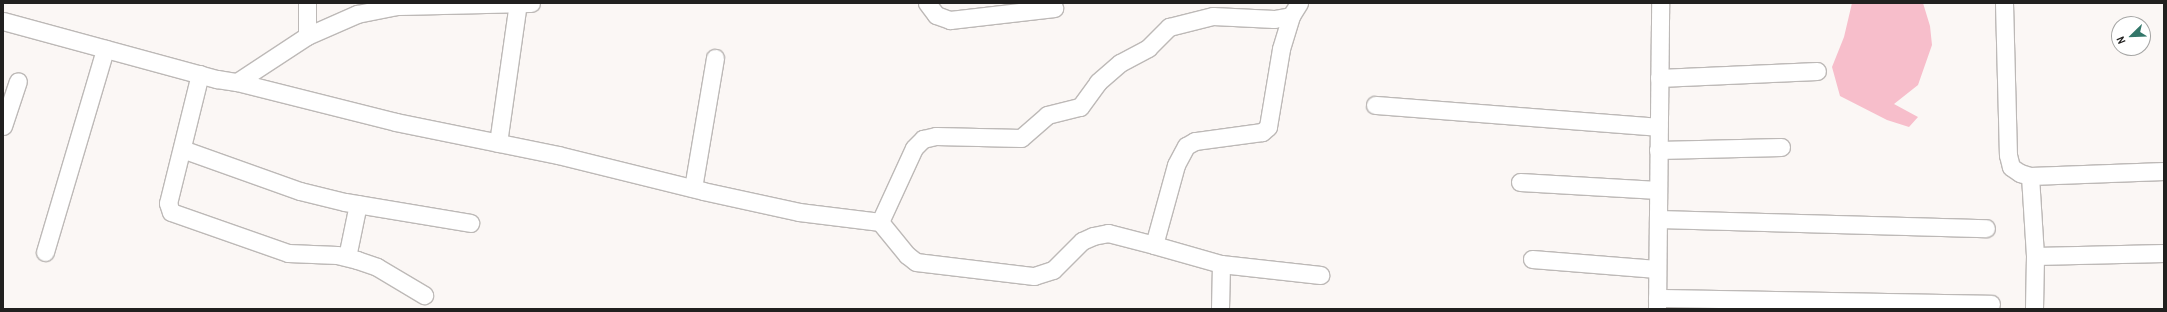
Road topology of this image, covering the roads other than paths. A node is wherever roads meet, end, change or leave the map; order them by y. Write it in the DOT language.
graph roads {
  1 [pos="307,3"];
  2 [pos="518,3"];
  3 [pos="530,3"];
  4 [pos="927,3"];
  5 [pos="1660,3"];
  6 [pos="2004,3"];
  7 [pos="1054,8"];
  8 [pos="1295,10"];
  9 [pos="3,21"];
  10 [pos="307,36"];
  11 [pos="105,49"];
  12 [pos="715,58"];
  13 [pos="1817,71"];
  14 [pos="200,74"];
  15 [pos="1659,78"];
  16 [pos="18,81"];
  17 [pos="237,82"];
  18 [pos="1375,105"];
  19 [pos="3,126"];
  20 [pos="1658,127"];
  21 [pos="498,143"];
  22 [pos="1781,147"];
  23 [pos="182,149"];
  24 [pos="1658,150"];
  25 [pos="2164,171"];
  26 [pos="2030,176"];
  27 [pos="1520,182"];
  28 [pos="693,188"];
  29 [pos="1658,190"];
  30 [pos="358,204"];
  31 [pos="1658,219"];
  32 [pos="880,222"];
  33 [pos="470,224"];
  34 [pos="1986,228"];
  35 [pos="1154,245"];
  36 [pos="45,252"];
  37 [pos="2164,253"];
  38 [pos="2035,256"];
  39 [pos="347,258"];
  40 [pos="1532,259"];
  41 [pos="1221,264"];
  42 [pos="1657,269"];
  43 [pos="1320,275"];
  44 [pos="424,295"];
  45 [pos="1657,304"];
  46 [pos="1991,304"];
  47 [pos="1220,309"];
  48 [pos="2034,309"];
  1 -- 10 [label="street"];
  2 -- 3 [label="street"];
  2 -- 10 [label="street"];
  2 -- 21 [label="street"];
  4 -- 7 [label="street"];
  5 -- 15 [label="street"];
  6 -- 26 [label="street"];
  8 -- 32 [label="street"];
  8 -- 35 [label="street"];
  9 -- 11 [label="street"];
  10 -- 17 [label="street"];
  11 -- 14 [label="street"];
  11 -- 36 [label="street"];
  12 -- 28 [label="street"];
  13 -- 15 [label="street"];
  14 -- 17 [label="street"];
  14 -- 23 [label="street"];
  15 -- 20 [label="street"];
  16 -- 19 [label="street"];
  17 -- 21 [label="street"];
  18 -- 20 [label="street"];
  20 -- 24 [label="street"];
  21 -- 28 [label="street"];
  22 -- 24 [label="street"];
  23 -- 30 [label="street"];
  23 -- 39 [label="street"];
  24 -- 29 [label="street"];
  25 -- 26 [label="street"];
  26 -- 38 [label="street"];
  27 -- 29 [label="street"];
  28 -- 32 [label="street"];
  29 -- 31 [label="street"];
  30 -- 33 [label="street"];
  30 -- 39 [label="street"];
  31 -- 34 [label="street"];
  31 -- 42 [label="street"];
  32 -- 35 [label="street"];
  35 -- 41 [label="street"];
  37 -- 38 [label="street"];
  38 -- 48 [label="street"];
  39 -- 44 [label="street"];
  40 -- 42 [label="street"];
  41 -- 43 [label="street"];
  41 -- 47 [label="street"];
  42 -- 45 [label="street"];
  45 -- 46 [label="street"];
}
